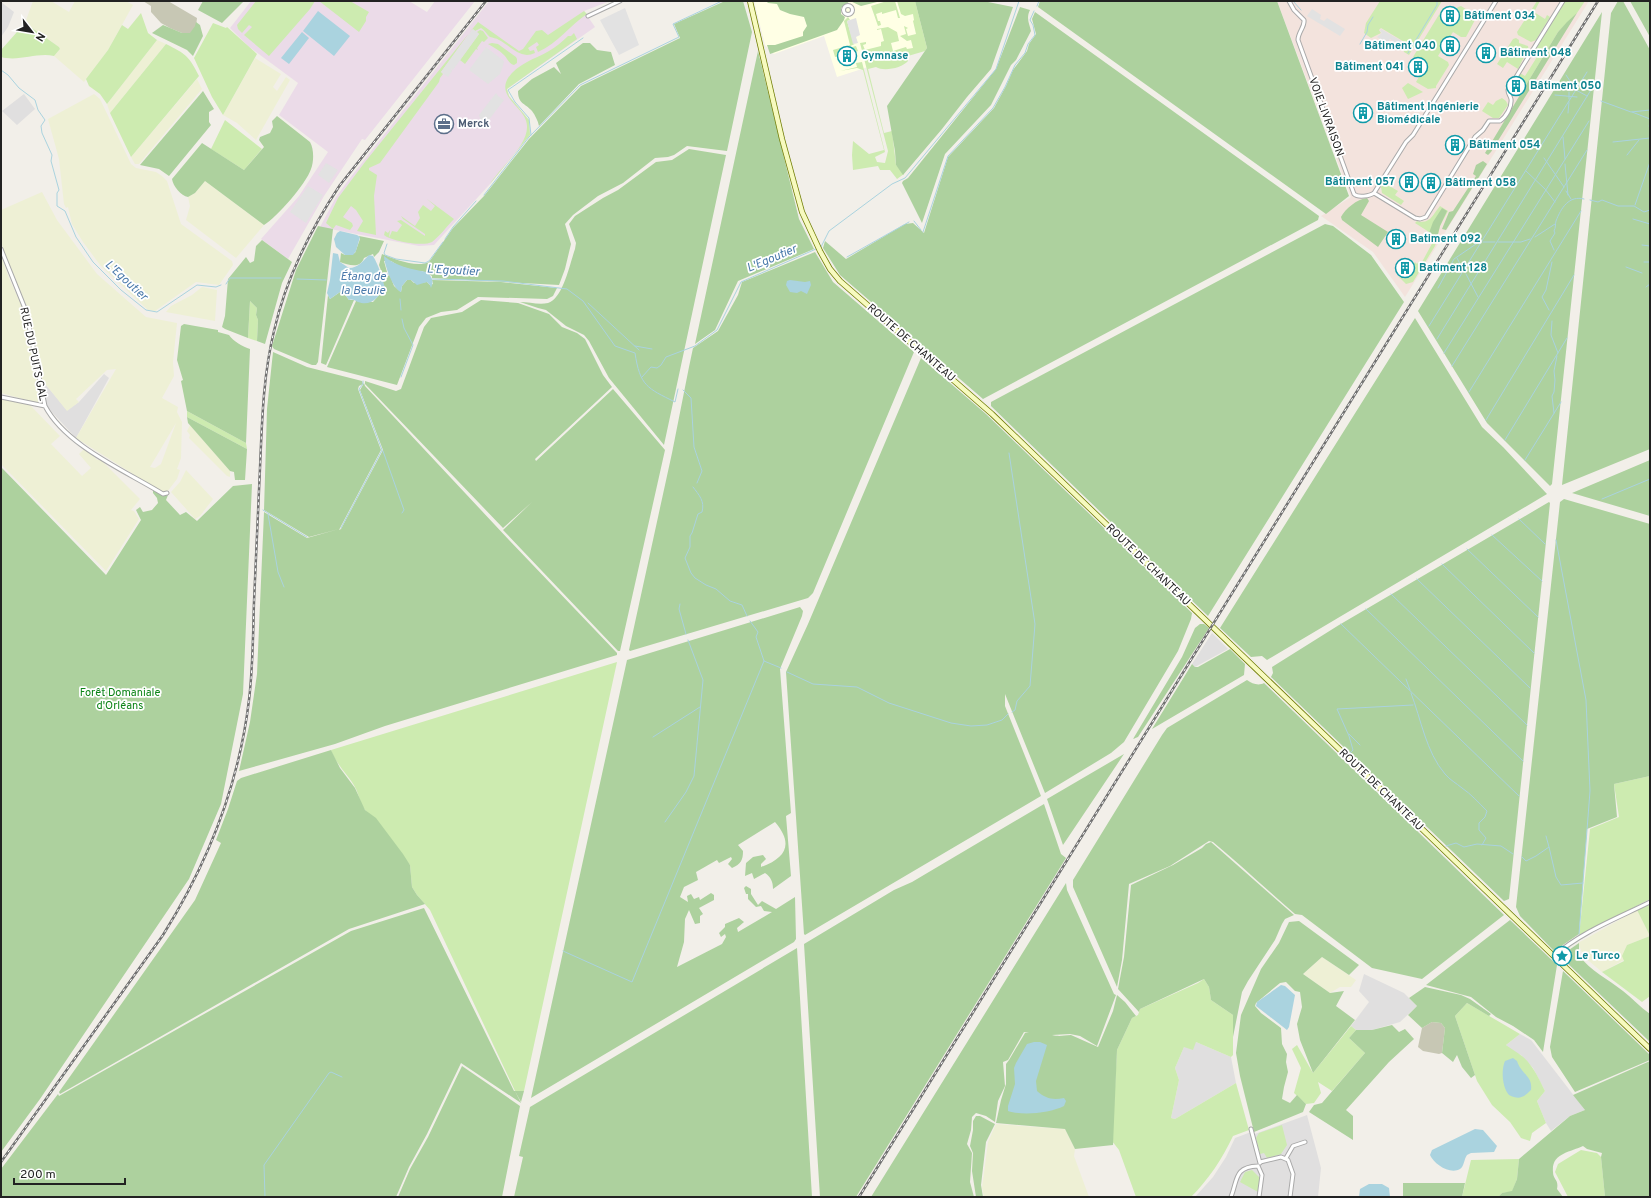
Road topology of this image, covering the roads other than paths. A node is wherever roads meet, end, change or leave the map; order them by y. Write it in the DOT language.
graph roads {
  1 [pos="620,1"];
  2 [pos="747,1"];
  3 [pos="750,1"];
  4 [pos="1289,1"];
  5 [pos="1496,1"];
  6 [pos="1563,1"];
  7 [pos="588,16"];
  8 [pos="754,18"];
  9 [pos="1374,193"];
  10 [pos="1,249"];
  11 [pos="1,397"];
  12 [pos="45,406"];
  13 [pos="167,493"];
  14 [pos="1650,902"];
  15 [pos="1554,956"];
  16 [pos="1650,1049"];
  17 [pos="1252,1129"];
  18 [pos="1305,1142"];
  19 [pos="1286,1158"];
  20 [pos="1260,1162"];
  21 [pos="1258,1166"];
  22 [pos="1231,1197"];
  23 [pos="1259,1197"];
  24 [pos="1290,1197"];
  1 -- 7 [label="street"];
  2 -- 8 [label="main road, ROUTE DE CHANTEAU"];
  3 -- 8 [label="main road, ROUTE DE CHANTEAU"];
  4 -- 9 [label="street, VOIE LIVRAISON"];
  5 -- 9 [label="street"];
  6 -- 9 [label="street"];
  8 -- 15 [label="main road, ROUTE DE CHANTEAU"];
  10 -- 12 [label="street, RUE DU PUITS GAL"];
  11 -- 12 [label="street"];
  12 -- 13 [label="street, RUE DU PUITS GAL"];
  14 -- 15 [label="street"];
  15 -- 16 [label="main road, ROUTE DE CHANTEAU"];
  17 -- 20 [label="street"];
  18 -- 19 [label="street"];
  19 -- 20 [label="street"];
  19 -- 24 [label="street"];
  20 -- 21 [label="street"];
  21 -- 22 [label="street"];
  21 -- 23 [label="street"];
}
